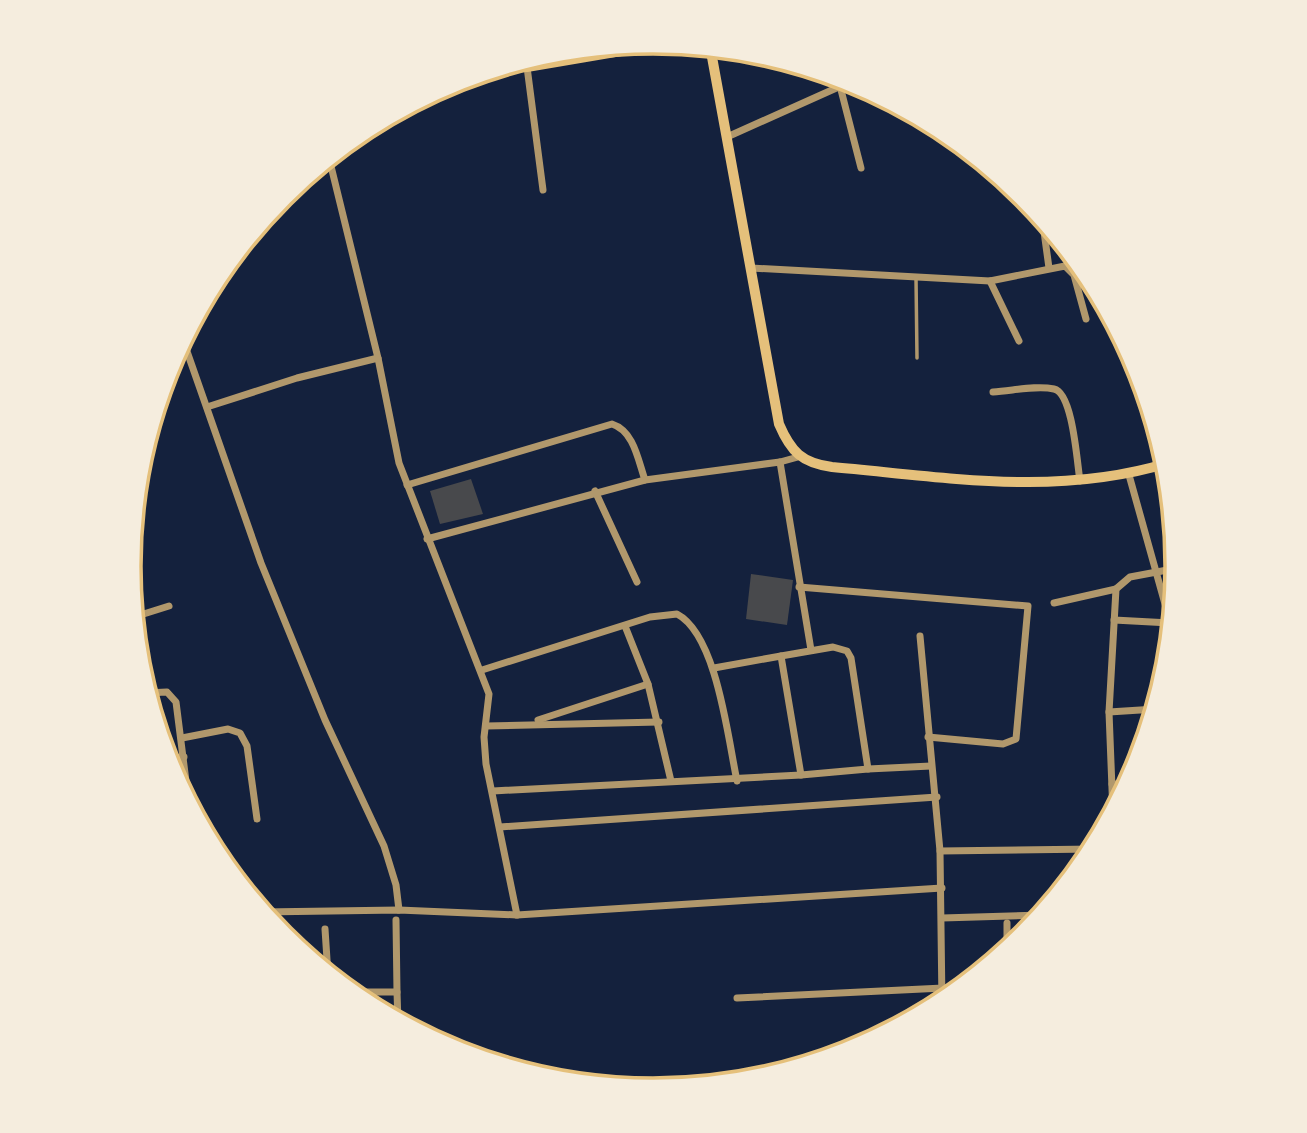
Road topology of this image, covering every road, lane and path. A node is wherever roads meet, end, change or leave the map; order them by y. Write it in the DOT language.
graph roads {
  1 [pos="712,58"];
  2 [pos="527,70"];
  3 [pos="836,88"];
  4 [pos="841,90"];
  5 [pos="727,137"];
  6 [pos="332,168"];
  7 [pos="861,168"];
  8 [pos="543,190"];
  9 [pos="1045,236"];
  10 [pos="751,268"];
  11 [pos="1049,268"];
  12 [pos="1069,268"];
  13 [pos="1072,272"];
  14 [pos="916,278"];
  15 [pos="990,281"];
  16 [pos="1086,319"];
  17 [pos="1019,341"];
  18 [pos="188,353"];
  19 [pos="378,358"];
  20 [pos="917,358"];
  21 [pos="993,391"];
  22 [pos="207,407"];
  23 [pos="798,457"];
  24 [pos="780,462"];
  25 [pos="1156,467"];
  26 [pos="1129,475"];
  27 [pos="645,480"];
  28 [pos="1080,481"];
  29 [pos="407,485"];
  30 [pos="596,491"];
  31 [pos="427,539"];
  32 [pos="1166,571"];
  33 [pos="1157,573"];
  34 [pos="637,582"];
  35 [pos="799,587"];
  36 [pos="1116,589"];
  37 [pos="1165,602"];
  38 [pos="1054,603"];
  39 [pos="169,606"];
  40 [pos="144,614"];
  41 [pos="1114,620"];
  42 [pos="1162,625"];
  43 [pos="625,626"];
  44 [pos="920,636"];
  45 [pos="811,650"];
  46 [pos="781,656"];
  47 [pos="714,668"];
  48 [pos="482,670"];
  49 [pos="649,684"];
  50 [pos="157,691"];
  51 [pos="1145,710"];
  52 [pos="1108,712"];
  53 [pos="530,722"];
  54 [pos="659,722"];
  55 [pos="486,726"];
  56 [pos="928,737"];
  57 [pos="182,738"];
  58 [pos="178,757"];
  59 [pos="184,757"];
  60 [pos="931,766"];
  61 [pos="868,769"];
  62 [pos="802,775"];
  63 [pos="186,776"];
  64 [pos="671,781"];
  65 [pos="737,781"];
  66 [pos="1112,784"];
  67 [pos="1117,784"];
  68 [pos="493,791"];
  69 [pos="1112,794"];
  70 [pos="937,797"];
  71 [pos="257,819"];
  72 [pos="500,827"];
  73 [pos="1080,849"];
  74 [pos="940,851"];
  75 [pos="942,888"];
  76 [pos="400,909"];
  77 [pos="275,912"];
  78 [pos="517,915"];
  79 [pos="1028,915"];
  80 [pos="942,918"];
  81 [pos="396,920"];
  82 [pos="1007,923"];
  83 [pos="325,929"];
  84 [pos="1007,937"];
  85 [pos="327,961"];
  86 [pos="942,987"];
  87 [pos="945,987"];
  88 [pos="369,992"];
  89 [pos="397,992"];
  90 [pos="737,998"];
  91 [pos="398,1010"];
  1 -- 5 [label="main road"];
  2 -- 8 [label="street"];
  3 -- 5 [label="street"];
  4 -- 7 [label="street"];
  5 -- 10 [label="main road"];
  6 -- 19 [label="street"];
  9 -- 11 [label="street"];
  10 -- 14 [label="street"];
  10 -- 23 [label="main road"];
  11 -- 12 [label="street"];
  11 -- 15 [label="street"];
  13 -- 16 [label="street"];
  14 -- 15 [label="street"];
  14 -- 20 [label="lane"];
  15 -- 17 [label="street"];
  18 -- 22 [label="street"];
  19 -- 22 [label="street"];
  19 -- 29 [label="street"];
  21 -- 28 [label="street"];
  22 -- 76 [label="street"];
  23 -- 24 [label="street"];
  23 -- 28 [label="main road"];
  24 -- 27 [label="street"];
  24 -- 35 [label="street"];
  25 -- 26 [label="main road"];
  26 -- 28 [label="main road"];
  26 -- 33 [label="street"];
  27 -- 29 [label="street"];
  27 -- 30 [label="street"];
  29 -- 31 [label="street"];
  30 -- 31 [label="street"];
  30 -- 34 [label="street"];
  31 -- 48 [label="street"];
  32 -- 33 [label="street"];
  33 -- 36 [label="street"];
  33 -- 37 [label="street"];
  35 -- 45 [label="street"];
  35 -- 56 [label="street"];
  36 -- 38 [label="street"];
  36 -- 41 [label="street"];
  39 -- 40 [label="street"];
  41 -- 42 [label="street"];
  41 -- 52 [label="street"];
  43 -- 47 [label="street"];
  43 -- 48 [label="street"];
  43 -- 49 [label="street"];
  44 -- 56 [label="street"];
  45 -- 46 [label="street"];
  45 -- 61 [label="street"];
  46 -- 47 [label="street"];
  46 -- 62 [label="street"];
  47 -- 65 [label="street"];
  48 -- 55 [label="street"];
  49 -- 53 [label="street"];
  49 -- 54 [label="street"];
  50 -- 57 [label="street"];
  51 -- 52 [label="street"];
  52 -- 66 [label="street"];
  53 -- 54 [label="street"];
  53 -- 55 [label="street"];
  54 -- 64 [label="street"];
  55 -- 68 [label="street"];
  56 -- 60 [label="street"];
  57 -- 59 [label="street"];
  57 -- 71 [label="street"];
  58 -- 59 [label="street"];
  59 -- 63 [label="street"];
  60 -- 61 [label="street"];
  60 -- 70 [label="street"];
  61 -- 62 [label="street"];
  62 -- 65 [label="street"];
  64 -- 65 [label="street"];
  64 -- 68 [label="street"];
  66 -- 67 [label="street"];
  66 -- 69 [label="street"];
  68 -- 72 [label="street"];
  70 -- 72 [label="street"];
  70 -- 74 [label="street"];
  72 -- 78 [label="street"];
  73 -- 74 [label="street"];
  74 -- 75 [label="street"];
  75 -- 78 [label="street"];
  75 -- 80 [label="street"];
  76 -- 77 [label="street"];
  76 -- 78 [label="street"];
  79 -- 80 [label="street"];
  80 -- 86 [label="street"];
  81 -- 89 [label="street"];
  82 -- 84 [label="street"];
  83 -- 85 [label="street"];
  86 -- 87 [label="street"];
  86 -- 90 [label="street"];
  88 -- 89 [label="street"];
  89 -- 91 [label="street"];
}
